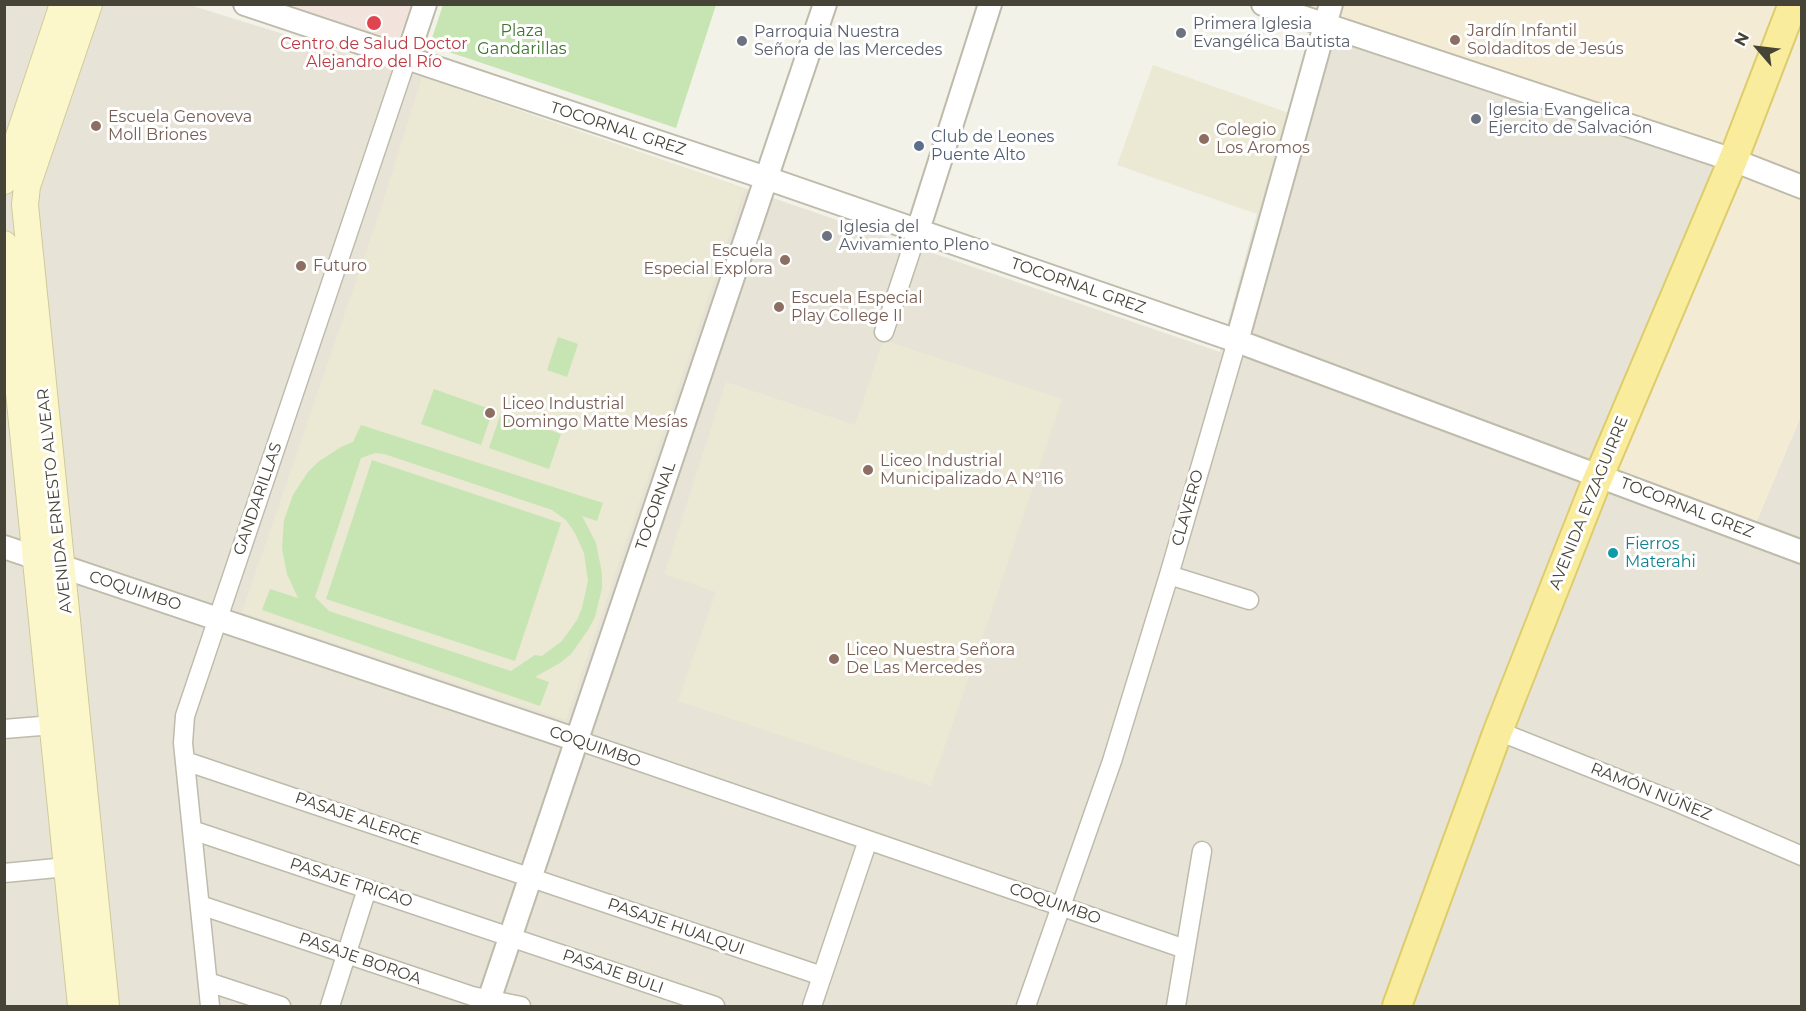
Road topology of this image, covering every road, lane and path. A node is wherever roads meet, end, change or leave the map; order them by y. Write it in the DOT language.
graph roads {
  1 [pos="63,4"];
  2 [pos="89,4"];
  3 [pos="245,4"];
  4 [pos="425,4"];
  5 [pos="825,4"];
  6 [pos="990,4"];
  7 [pos="1263,4"];
  8 [pos="1792,4"];
  9 [pos="1328,15"];
  10 [pos="407,58"];
  11 [pos="19,149"];
  12 [pos="1733,160"];
  13 [pos="766,178"];
  14 [pos="4,181"];
  15 [pos="1802,187"];
  16 [pos="15,211"];
  17 [pos="918,230"];
  18 [pos="4,244"];
  19 [pos="885,333"];
  20 [pos="1237,341"];
  21 [pos="1599,475"];
  22 [pos="4,548"];
  23 [pos="1802,552"];
  24 [pos="36,558"];
  25 [pos="61,566"];
  26 [pos="1169,575"];
  27 [pos="1248,600"];
  28 [pos="218,619"];
  29 [pos="52,725"];
  30 [pos="4,729"];
  31 [pos="1498,731"];
  32 [pos="577,740"];
  33 [pos="185,761"];
  34 [pos="192,830"];
  35 [pos="868,840"];
  36 [pos="1202,851"];
  37 [pos="1802,856"];
  38 [pos="67,867"];
  39 [pos="4,873"];
  40 [pos="531,878"];
  41 [pos="367,889"];
  42 [pos="200,905"];
  43 [pos="1061,906"];
  44 [pos="511,937"];
  45 [pos="1185,949"];
  46 [pos="346,954"];
  47 [pos="822,976"];
  48 [pos="208,982"];
  49 [pos="488,1003"];
  50 [pos="1405,1004"];
  51 [pos="81,1006"];
  52 [pos="106,1006"];
  53 [pos="210,1006"];
  54 [pos="281,1006"];
  55 [pos="330,1006"];
  56 [pos="521,1006"];
  57 [pos="715,1006"];
  58 [pos="812,1006"];
  59 [pos="1026,1006"];
  60 [pos="1176,1006"];
  1 -- 11 [label="main road, AVENIDA ERNESTO ALVEAR"];
  2 -- 11 [label="main road, AVENIDA ERNESTO ALVEAR"];
  3 -- 10 [label="street, TOCORNAL GREZ"];
  4 -- 10 [label="street, GANDARILLAS"];
  5 -- 13 [label="street, TOCORNAL"];
  6 -- 17 [label="street"];
  7 -- 9 [label="street"];
  8 -- 12 [label="main road, AVENIDA EYZAGUIRRE"];
  9 -- 12 [label="street"];
  9 -- 20 [label="street, CLAVERO"];
  10 -- 13 [label="street, TOCORNAL GREZ"];
  10 -- 28 [label="street, GANDARILLAS"];
  11 -- 14 [label="main road, AVENIDA ERNESTO ALVEAR"];
  11 -- 16 [label="main road, AVENIDA ERNESTO ALVEAR"];
  12 -- 15 [label="street"];
  12 -- 21 [label="main road, AVENIDA EYZAGUIRRE"];
  13 -- 17 [label="street, TOCORNAL GREZ"];
  13 -- 32 [label="street, TOCORNAL"];
  16 -- 25 [label="main road, AVENIDA ERNESTO ALVEAR"];
  17 -- 19 [label="street"];
  17 -- 20 [label="street, TOCORNAL GREZ"];
  18 -- 24 [label="main road, AVENIDA ERNESTO ALVEAR"];
  20 -- 21 [label="street, TOCORNAL GREZ"];
  20 -- 26 [label="street, CLAVERO"];
  21 -- 23 [label="street, TOCORNAL GREZ"];
  21 -- 31 [label="main road, AVENIDA EYZAGUIRRE"];
  22 -- 24 [label="street, COQUIMBO"];
  24 -- 25 [label="street, COQUIMBO"];
  24 -- 29 [label="main road, AVENIDA ERNESTO ALVEAR"];
  25 -- 28 [label="street, COQUIMBO"];
  25 -- 52 [label="main road, AVENIDA ERNESTO ALVEAR"];
  26 -- 27 [label="street"];
  26 -- 43 [label="street, CLAVERO"];
  28 -- 32 [label="street, COQUIMBO"];
  28 -- 33 [label="street, GANDARILLAS"];
  29 -- 30 [label="street"];
  29 -- 38 [label="main road, AVENIDA ERNESTO ALVEAR"];
  31 -- 37 [label="street, RAMÓN NÚÑEZ"];
  31 -- 50 [label="main road, AVENIDA EYZAGUIRRE"];
  32 -- 35 [label="street, COQUIMBO"];
  32 -- 40 [label="street, TOCORNAL"];
  33 -- 34 [label="street, GANDARILLAS"];
  33 -- 40 [label="street, PASAJE ALERCE"];
  34 -- 41 [label="street, PASAJE TRICAO"];
  34 -- 42 [label="street, GANDARILLAS"];
  35 -- 43 [label="street, COQUIMBO"];
  35 -- 47 [label="street"];
  36 -- 45 [label="street"];
  38 -- 39 [label="street"];
  38 -- 51 [label="main road, AVENIDA ERNESTO ALVEAR"];
  40 -- 44 [label="street, TOCORNAL"];
  40 -- 47 [label="street, PASAJE HUALQUI"];
  41 -- 44 [label="street, PASAJE TRICAO"];
  41 -- 46 [label="street"];
  42 -- 46 [label="street, PASAJE BOROA"];
  42 -- 48 [label="street, GANDARILLAS"];
  43 -- 45 [label="street, COQUIMBO"];
  43 -- 59 [label="street, CLAVERO"];
  44 -- 49 [label="street, TOCORNAL"];
  44 -- 57 [label="street, PASAJE BULI"];
  45 -- 60 [label="street"];
  46 -- 49 [label="street, PASAJE BOROA"];
  46 -- 55 [label="street"];
  47 -- 58 [label="street"];
  48 -- 53 [label="street, GANDARILLAS"];
  48 -- 54 [label="street"];
  49 -- 56 [label="street, PASAJE BOROA"];
}
